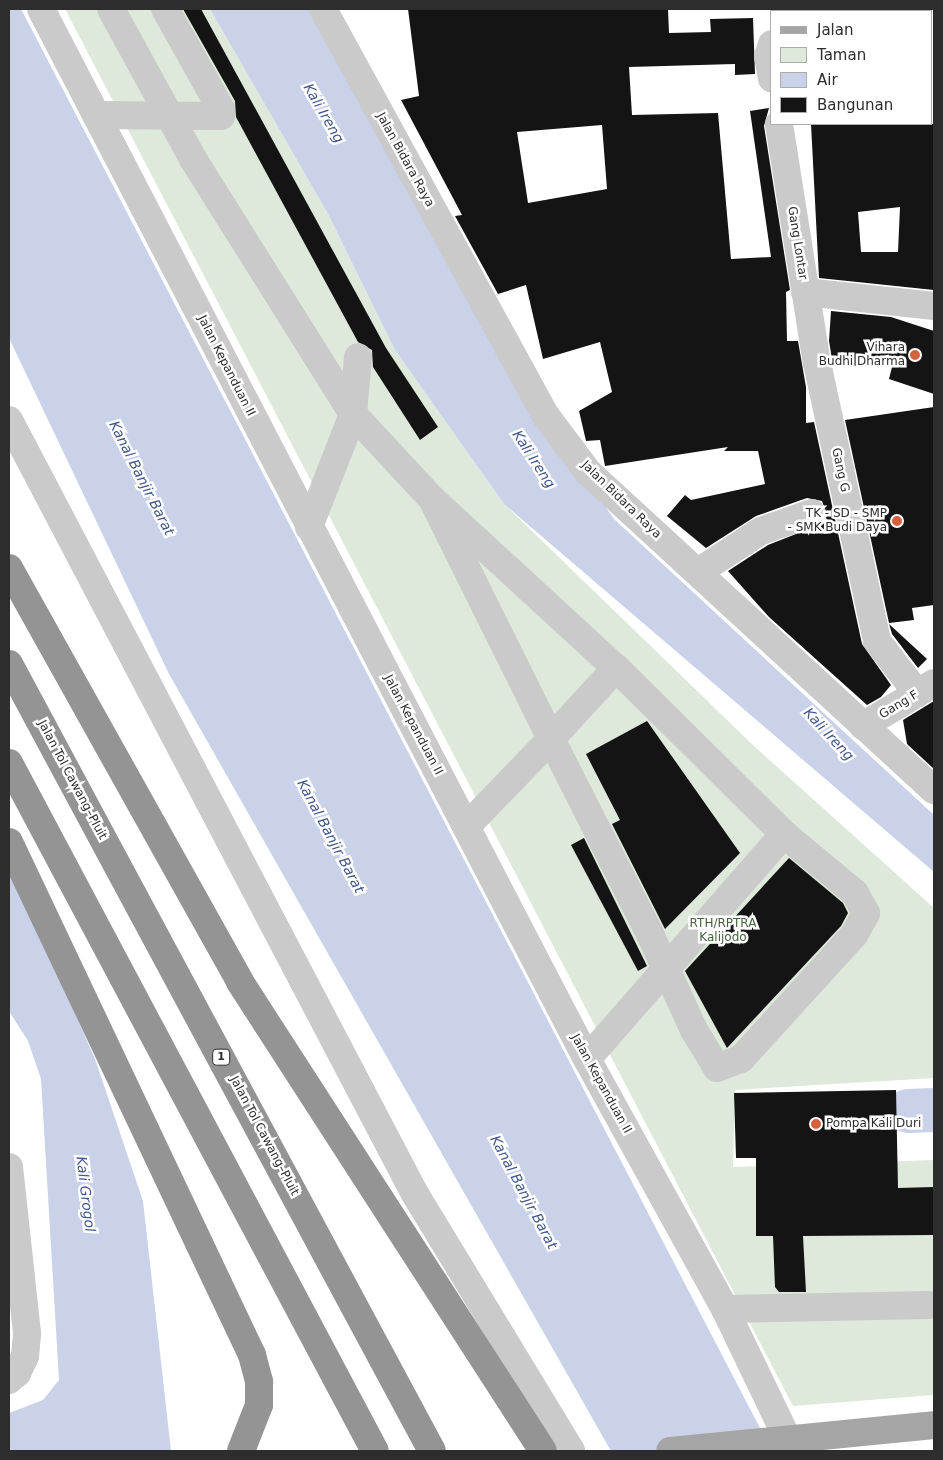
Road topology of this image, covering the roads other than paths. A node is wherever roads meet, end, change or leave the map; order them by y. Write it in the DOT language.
graph roads {
  1 [pos="41,9"];
  2 [pos="111,9"];
  3 [pos="165,9"];
  4 [pos="323,9"];
  5 [pos="770,50"];
  6 [pos="770,68"];
  7 [pos="96,114"];
  8 [pos="170,115"];
  9 [pos="779,125"];
  10 [pos="805,292"];
  11 [pos="934,306"];
  12 [pos="358,357"];
  13 [pos="353,414"];
  14 [pos="9,420"];
  15 [pos="432,499"];
  16 [pos="812,513"];
  17 [pos="309,526"];
  18 [pos="9,568"];
  19 [pos="698,572"];
  20 [pos="9,664"];
  21 [pos="616,668"];
  22 [pos="926,688"];
  23 [pos="863,726"];
  24 [pos="551,739"];
  25 [pos="9,763"];
  26 [pos="934,790"];
  27 [pos="466,827"];
  28 [pos="784,834"];
  29 [pos="9,842"];
  30 [pos="665,972"];
  31 [pos="587,1059"];
  32 [pos="9,1167"];
  33 [pos="929,1305"];
  34 [pos="725,1309"];
  35 [pos="9,1380"];
  36 [pos="934,1425"];
  37 [pos="785,1441"];
  38 [pos="241,1451"];
  39 [pos="375,1451"];
  40 [pos="432,1451"];
  41 [pos="543,1451"];
  42 [pos="571,1451"];
  43 [pos="670,1451"];
  1 -- 7 [label="street, Jalan Kepanduan II"];
  2 -- 8 [label="street"];
  3 -- 8 [label="street"];
  4 -- 19 [label="street, Jalan Bidara Raya"];
  5 -- 6 [label="street"];
  7 -- 8 [label="street"];
  7 -- 17 [label="street, Jalan Kepanduan II"];
  8 -- 13 [label="street"];
  9 -- 10 [label="street, Gang Lontar"];
  10 -- 11 [label="street, Gang Lontar"];
  10 -- 22 [label="street, Gang G"];
  12 -- 13 [label="street"];
  13 -- 15 [label="street"];
  13 -- 17 [label="street"];
  14 -- 42 [label="street"];
  15 -- 21 [label="street"];
  15 -- 24 [label="street"];
  16 -- 19 [label="street"];
  17 -- 27 [label="street, Jalan Kepanduan II"];
  18 -- 41 [label="highway"];
  19 -- 23 [label="street, Jalan Bidara Raya"];
  20 -- 40 [label="highway, Jalan Tol Cawang–Pluit / 1"];
  21 -- 24 [label="street"];
  21 -- 28 [label="street"];
  22 -- 23 [label="street, Gang F"];
  23 -- 26 [label="street, Jalan Bidara Raya"];
  24 -- 27 [label="street"];
  24 -- 30 [label="street"];
  25 -- 39 [label="highway"];
  27 -- 31 [label="street, Jalan Kepanduan II"];
  28 -- 30 [label="street"];
  28 -- 30 [label="street"];
  29 -- 38 [label="highway"];
  30 -- 31 [label="street"];
  31 -- 34 [label="street, Jalan Kepanduan II"];
  32 -- 35 [label="street"];
  33 -- 34 [label="street"];
  34 -- 37 [label="street, Jalan Kepanduan II"];
  36 -- 37 [label="main road"];
  37 -- 43 [label="main road"];
}
